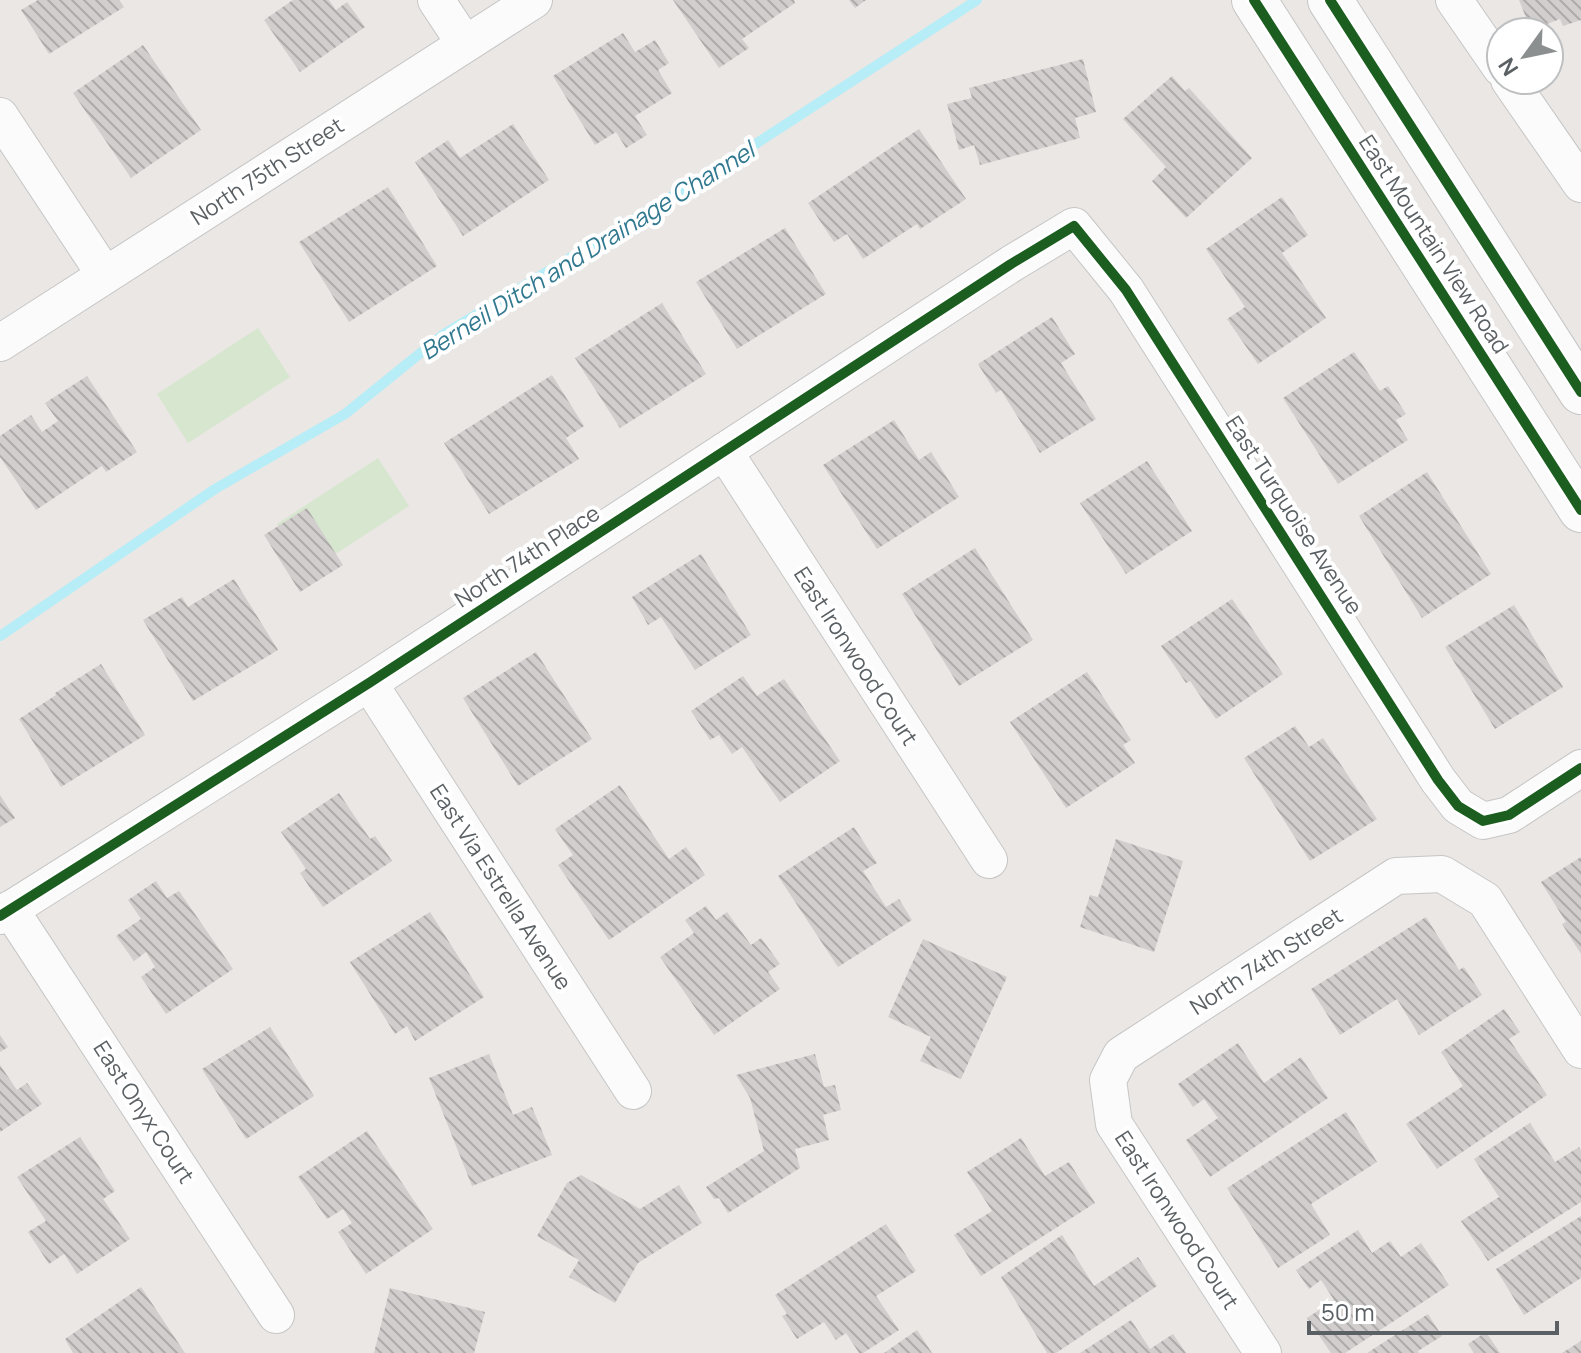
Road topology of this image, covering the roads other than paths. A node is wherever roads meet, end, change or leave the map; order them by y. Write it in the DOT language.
graph roads {
  1 [pos="436,0"];
  2 [pos="534,0"];
  3 [pos="1254,0"];
  4 [pos="1330,0"];
  5 [pos="1454,0"];
  6 [pos="465,44"];
  7 [pos="1485,45"];
  8 [pos="1520,96"];
  9 [pos="0,116"];
  10 [pos="1581,184"];
  11 [pos="1074,226"];
  12 [pos="105,275"];
  13 [pos="0,343"];
  14 [pos="1581,392"];
  15 [pos="724,451"];
  16 [pos="1581,510"];
  17 [pos="369,683"];
  18 [pos="1581,768"];
  19 [pos="989,860"];
  20 [pos="5,913"];
  21 [pos="1581,1050"];
  22 [pos="1108,1080"];
  23 [pos="633,1091"];
  24 [pos="276,1315"];
  25 [pos="1263,1353"];
  1 -- 6 [label="street"];
  2 -- 6 [label="street, North 75th Street"];
  3 -- 16 [label="main road, East Mountain View Road"];
  4 -- 14 [label="main road, East Mountain View Road"];
  5 -- 7 [label="street"];
  6 -- 12 [label="street, North 75th Street"];
  8 -- 10 [label="street"];
  9 -- 12 [label="street"];
  11 -- 15 [label="street, North 74th Place"];
  11 -- 18 [label="street, East Turquoise Avenue"];
  12 -- 13 [label="street, North 75th Street"];
  15 -- 17 [label="street, North 74th Place"];
  15 -- 19 [label="street, East Ironwood Court"];
  17 -- 20 [label="street, North 74th Place"];
  17 -- 23 [label="street, East Via Estrella Avenue"];
  20 -- 24 [label="street, East Onyx Court"];
  21 -- 22 [label="street, North 74th Street"];
  22 -- 25 [label="street, East Ironwood Court"];
}
